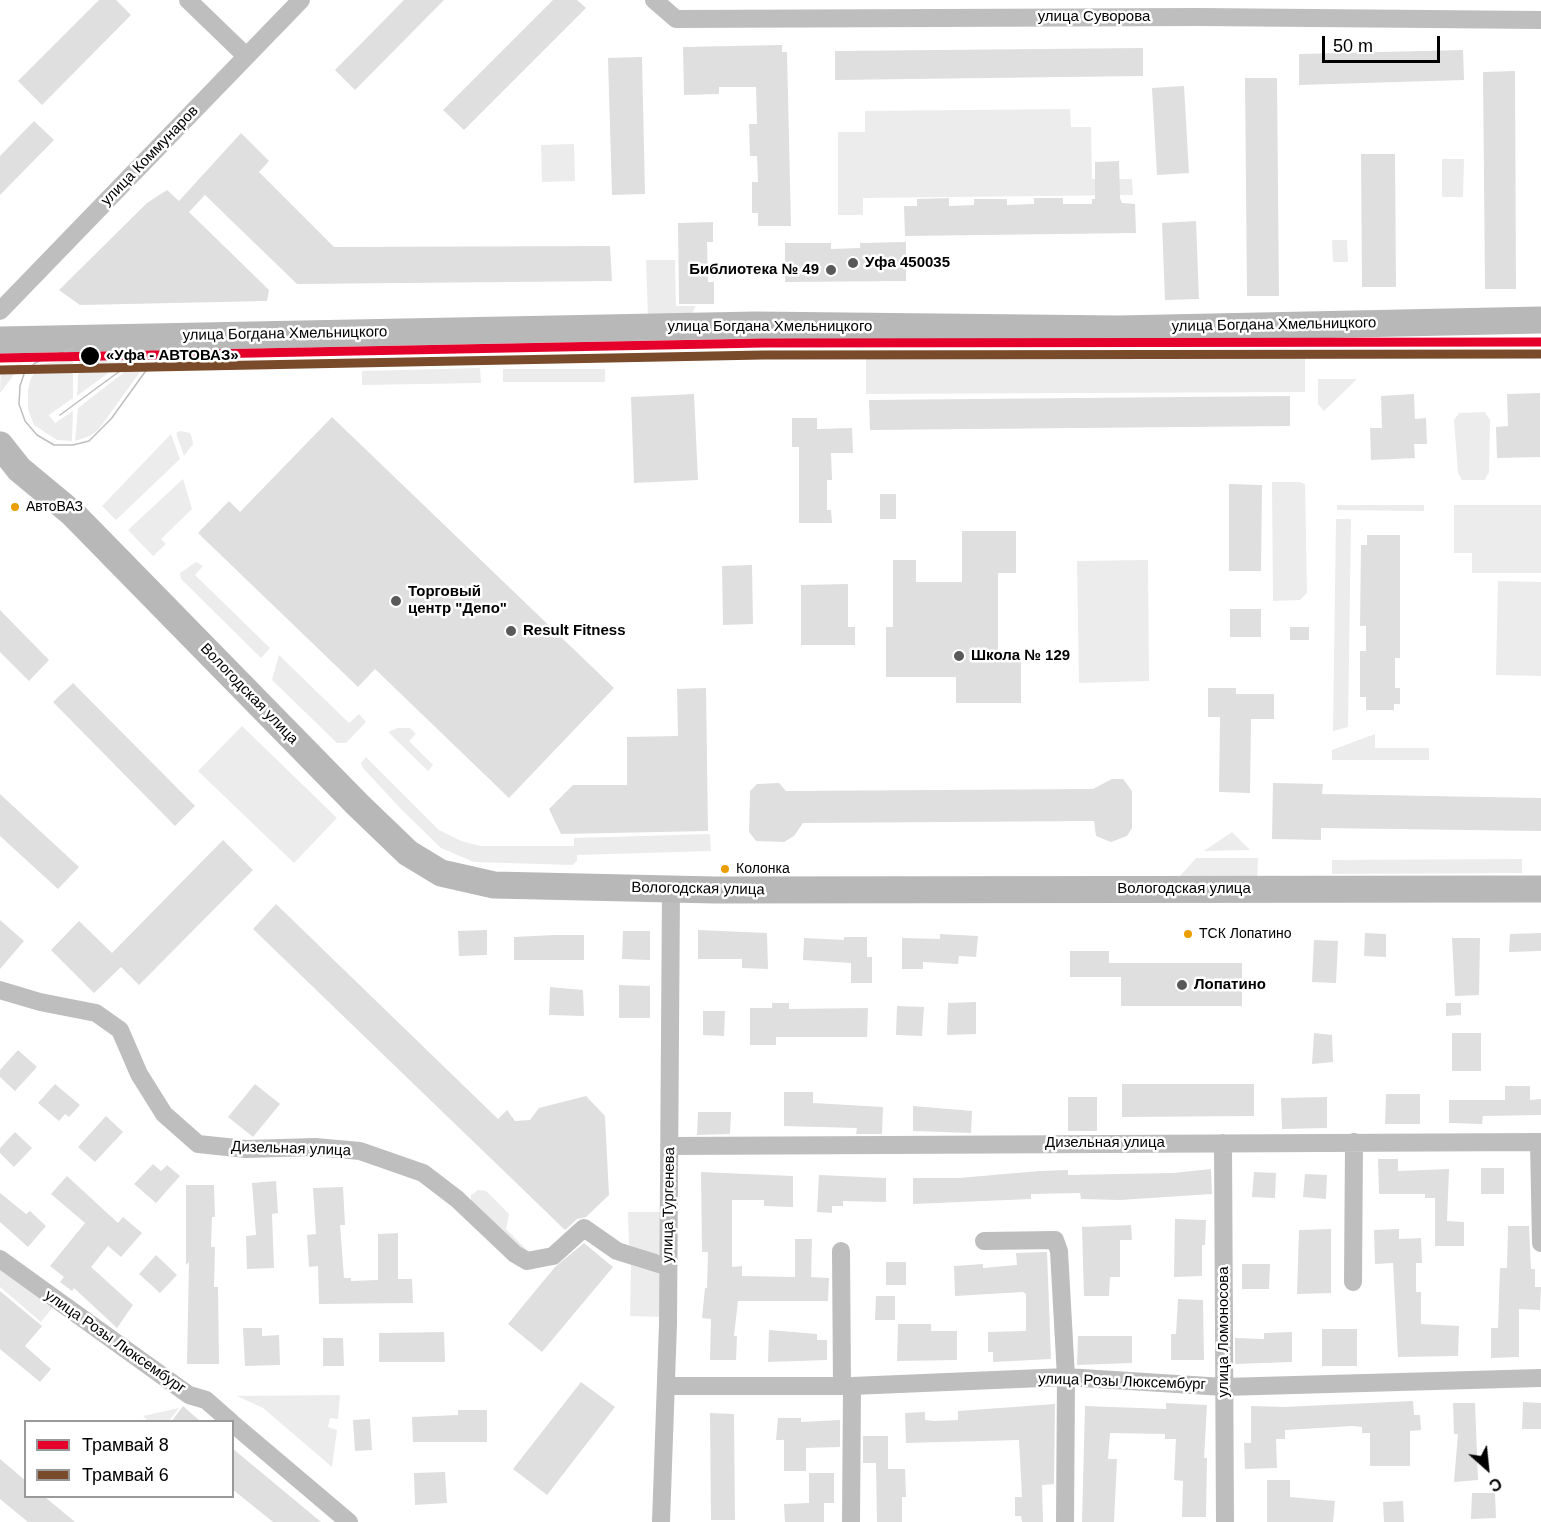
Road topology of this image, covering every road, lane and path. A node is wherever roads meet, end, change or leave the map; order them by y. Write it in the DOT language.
graph roads {
  1 [pos="188,0"];
  2 [pos="301,0"];
  3 [pos="654,0"];
  4 [pos="1541,21"];
  5 [pos="246,56"];
  6 [pos="0,311"];
  7 [pos="1541,320"];
  8 [pos="0,340"];
  9 [pos="0,445"];
  10 [pos="10,466"];
  11 [pos="671,888"];
  12 [pos="1541,889"];
  13 [pos="0,990"];
  14 [pos="1354,1142"];
  15 [pos="1540,1142"];
  16 [pos="1223,1143"];
  17 [pos="669,1146"];
  18 [pos="984,1240"];
  19 [pos="1541,1243"];
  20 [pos="842,1251"];
  21 [pos="0,1259"];
  22 [pos="668,1267"];
  23 [pos="1353,1282"];
  24 [pos="1066,1377"];
  25 [pos="1541,1378"];
  26 [pos="667,1386"];
  27 [pos="847,1386"];
  28 [pos="1224,1387"];
  29 [pos="230,1420"];
  30 [pos="234,1424"];
  31 [pos="349,1522"];
  32 [pos="661,1522"];
  33 [pos="851,1522"];
  34 [pos="1065,1522"];
  35 [pos="1225,1522"];
  1 -- 5 [label="street"];
  2 -- 5 [label="street, улица Коммунаров"];
  3 -- 4 [label="street, улица Суворова"];
  5 -- 6 [label="street, улица Коммунаров"];
  7 -- 8 [label="main road, улица Богдана Хмельницкого"];
  9 -- 10 [label="main road, Вологодская улица"];
  10 -- 11 [label="main road, Вологодская улица"];
  11 -- 12 [label="main road, Вологодская улица"];
  11 -- 17 [label="street, улица Тургенева"];
  13 -- 22 [label="street, Дизельная улица"];
  14 -- 15 [label="street, Дизельная улица"];
  14 -- 16 [label="street, Дизельная улица"];
  14 -- 23 [label="street"];
  15 -- 19 [label="street"];
  16 -- 17 [label="street, Дизельная улица"];
  16 -- 28 [label="street, улица Ломоносова"];
  17 -- 22 [label="street, улица Тургенева"];
  18 -- 24 [label="street"];
  20 -- 27 [label="street"];
  21 -- 29 [label="street, улица Розы Люксембург"];
  22 -- 26 [label="street, улица Тургенева"];
  24 -- 27 [label="street, улица Розы Люксембург"];
  24 -- 28 [label="street, улица Розы Люксембург"];
  24 -- 34 [label="street"];
  25 -- 28 [label="street, улица Розы Люксембург"];
  26 -- 27 [label="street, улица Розы Люксембург"];
  26 -- 32 [label="street, улица Тургенева"];
  27 -- 33 [label="street"];
  28 -- 35 [label="street, улица Ломоносова"];
  30 -- 31 [label="street, улица Розы Люксембург"];
}
